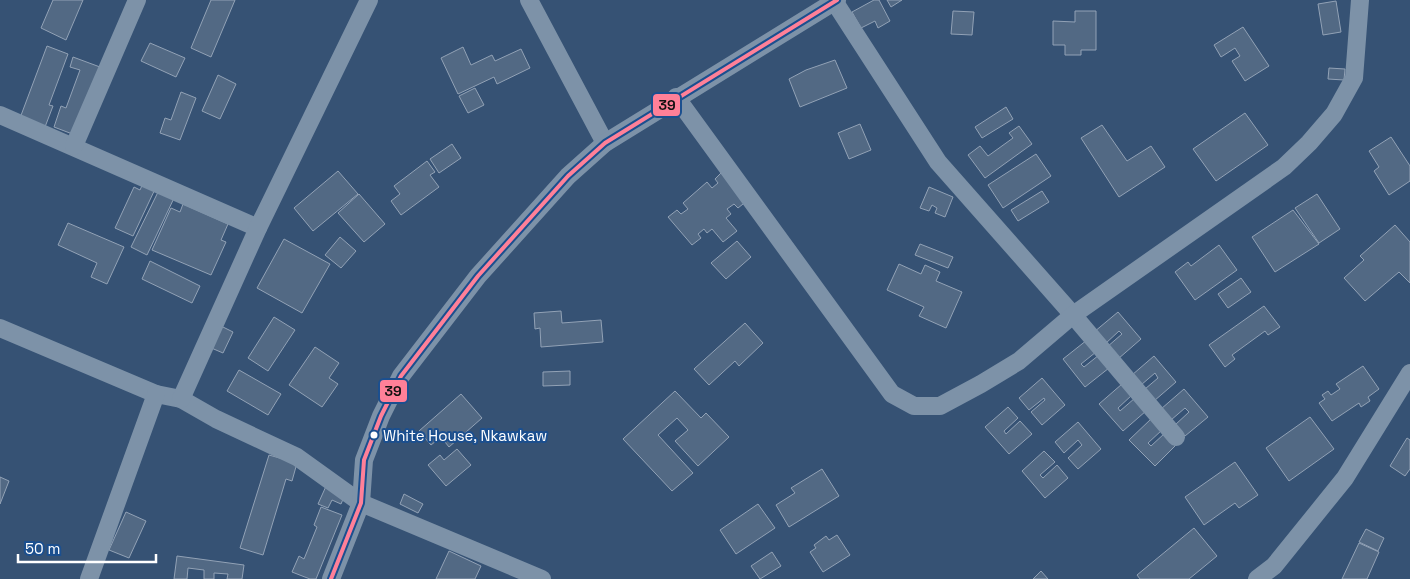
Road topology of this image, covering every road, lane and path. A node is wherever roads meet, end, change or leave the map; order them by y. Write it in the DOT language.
graph roads {
  1 [pos="137,0"];
  2 [pos="368,0"];
  3 [pos="529,0"];
  4 [pos="1360,0"];
  5 [pos="836,1"];
  6 [pos="676,97"];
  7 [pos="0,115"];
  8 [pos="605,143"];
  9 [pos="74,146"];
  10 [pos="258,228"];
  11 [pos="1073,315"];
  12 [pos="0,328"];
  13 [pos="1410,373"];
  14 [pos="156,394"];
  15 [pos="182,399"];
  16 [pos="1176,437"];
  17 [pos="361,503"];
  18 [pos="88,579"];
  19 [pos="331,579"];
  20 [pos="542,579"];
  21 [pos="1257,579"];
  1 -- 9 [label="street"];
  2 -- 10 [label="street"];
  3 -- 8 [label="street"];
  4 -- 11 [label="street"];
  5 -- 6 [label="street"];
  5 -- 11 [label="street"];
  6 -- 8 [label="street"];
  6 -- 11 [label="street"];
  7 -- 9 [label="street"];
  8 -- 17 [label="street"];
  9 -- 10 [label="street"];
  10 -- 15 [label="street"];
  11 -- 16 [label="street"];
  12 -- 14 [label="street"];
  13 -- 21 [label="street"];
  14 -- 15 [label="street"];
  14 -- 18 [label="street"];
  15 -- 17 [label="street"];
  17 -- 19 [label="street"];
  17 -- 20 [label="street"];
}
